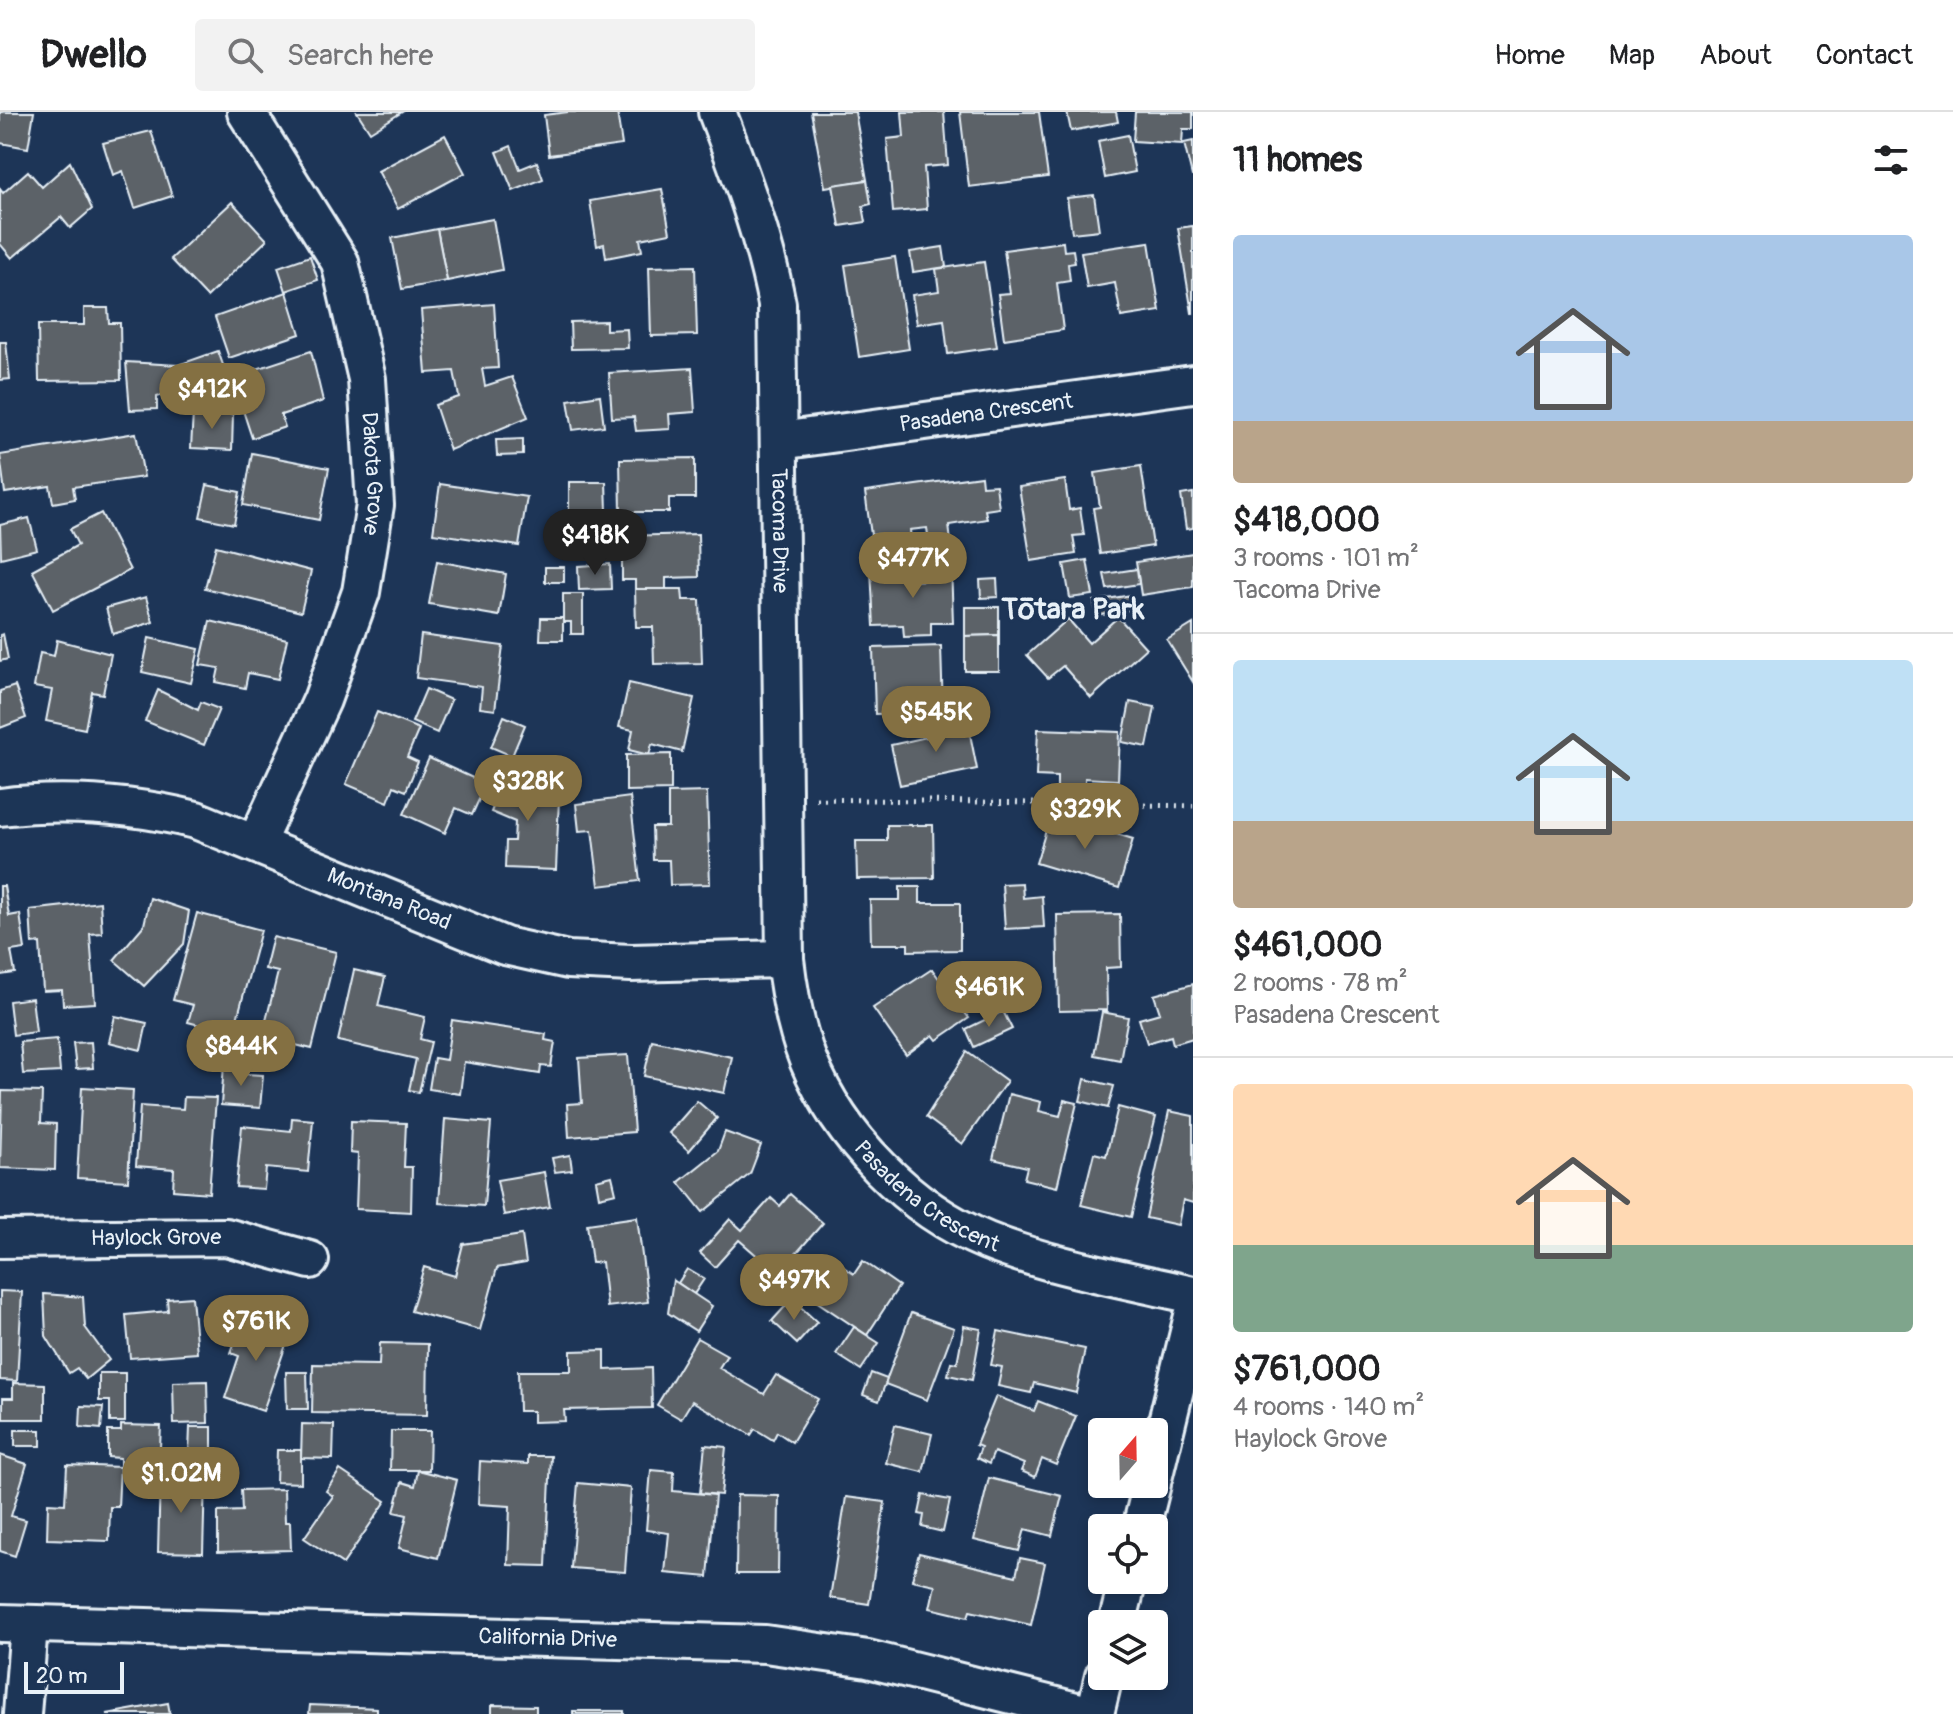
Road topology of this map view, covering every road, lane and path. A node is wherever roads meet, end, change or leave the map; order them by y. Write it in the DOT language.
graph roads {
  1 [pos="246,112"];
  2 [pos="717,112"];
  3 [pos="1193,384"];
  4 [pos="780,441"];
  5 [pos="783,800"];
  6 [pos="1193,806"];
  7 [pos="0,807"];
  8 [pos="256,843"];
  9 [pos="785,959"];
  10 [pos="0,1239"];
  11 [pos="310,1260"];
  12 [pos="1193,1295"];
  13 [pos="1193,1316"];
  14 [pos="1168,1418"];
  15 [pos="14,1624"];
  16 [pos="1101,1690"];
  17 [pos="22,1714"];
  18 [pos="1088,1714"];
  19 [pos="1095,1714"];
  1 -- 8 [label="street, Dakota Grove"];
  2 -- 4 [label="street, Tacoma Drive"];
  3 -- 4 [label="street, Pasadena Crescent"];
  4 -- 5 [label="street, Tacoma Drive"];
  5 -- 6 [label="path"];
  5 -- 9 [label="street, Tacoma Drive"];
  7 -- 8 [label="street, Montana Road"];
  8 -- 9 [label="street, Montana Road"];
  9 -- 12 [label="street, Pasadena Crescent"];
  10 -- 11 [label="street, Haylock Grove"];
  13 -- 14 [label="street"];
  15 -- 17 [label="street"];
  15 -- 18 [label="street, California Drive"];
  16 -- 19 [label="street"];
}
